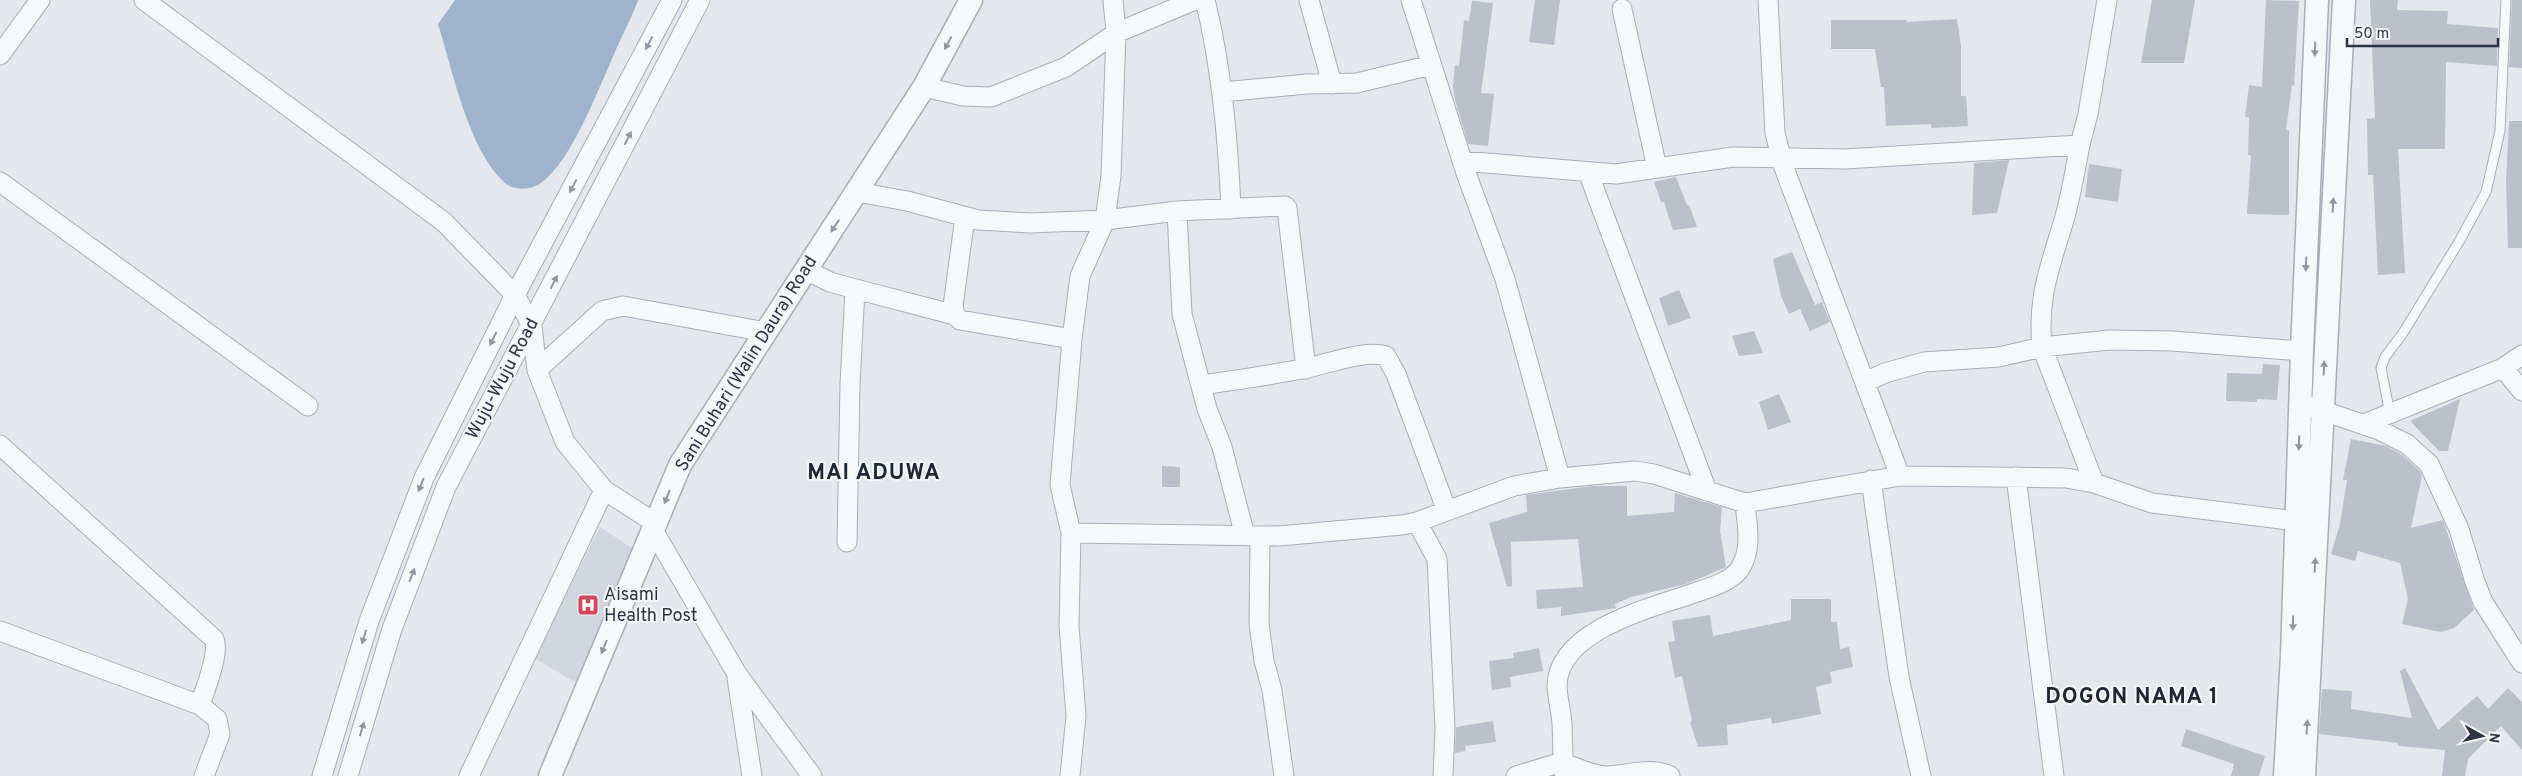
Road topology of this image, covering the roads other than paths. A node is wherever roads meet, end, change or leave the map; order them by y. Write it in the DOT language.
graph roads {
  1 [pos="40,0"];
  2 [pos="144,0"];
  3 [pos="672,0"];
  4 [pos="700,0"];
  5 [pos="971,0"];
  6 [pos="1113,0"];
  7 [pos="1195,0"];
  8 [pos="1205,0"];
  9 [pos="1309,0"];
  10 [pos="1411,0"];
  11 [pos="1768,0"];
  12 [pos="2107,0"];
  13 [pos="2317,0"];
  14 [pos="2344,0"];
  15 [pos="2506,0"];
  16 [pos="1622,9"];
  17 [pos="1116,33"];
  18 [pos="0,55"];
  19 [pos="1431,66"];
  20 [pos="1332,84"];
  21 [pos="924,87"];
  22 [pos="1222,92"];
  23 [pos="2080,145"];
  24 [pos="1782,158"];
  25 [pos="1462,161"];
  26 [pos="1657,168"];
  27 [pos="1588,172"];
  28 [pos="0,182"];
  29 [pos="856,192"];
  30 [pos="1232,209"];
  31 [pos="1177,212"];
  32 [pos="965,217"];
  33 [pos="1105,220"];
  34 [pos="806,270"];
  35 [pos="855,290"];
  36 [pos="515,295"];
  37 [pos="955,314"];
  38 [pos="532,326"];
  39 [pos="766,332"];
  40 [pos="1072,339"];
  41 [pos="2042,347"];
  42 [pos="2302,351"];
  43 [pos="2522,355"];
  44 [pos="1306,368"];
  45 [pos="2503,368"];
  46 [pos="537,370"];
  47 [pos="1865,382"];
  48 [pos="1201,385"];
  49 [pos="2522,391"];
  50 [pos="308,406"];
  51 [pos="2311,406"];
  52 [pos="2390,414"];
  53 [pos="2364,424"];
  54 [pos="0,444"];
  55 [pos="1900,476"];
  56 [pos="2016,477"];
  57 [pos="1560,478"];
  58 [pos="1871,480"];
  59 [pos="2094,483"];
  60 [pos="604,490"];
  61 [pos="1706,491"];
  62 [pos="1745,503"];
  63 [pos="1447,511"];
  64 [pos="2296,521"];
  65 [pos="1417,522"];
  66 [pos="655,527"];
  67 [pos="1070,533"];
  68 [pos="1253,536"];
  69 [pos="848,542"];
  70 [pos="0,631"];
  71 [pos="2522,663"];
  72 [pos="736,674"];
  73 [pos="200,705"];
  74 [pos="1564,769"];
  75 [pos="204,776"];
  76 [pos="322,776"];
  77 [pos="348,776"];
  78 [pos="469,776"];
  79 [pos="550,776"];
  80 [pos="752,776"];
  81 [pos="812,776"];
  82 [pos="1070,776"];
  83 [pos="1284,776"];
  84 [pos="1443,776"];
  85 [pos="1516,776"];
  86 [pos="1670,776"];
  87 [pos="1921,776"];
  88 [pos="2054,776"];
  89 [pos="2285,776"];
  90 [pos="2304,776"];
  1 -- 18 [label="street"];
  2 -- 36 [label="street"];
  3 -- 36 [label="street, Wuju-Wuju Road, one-way"];
  38 -- 4 [label="street, Wuju-Wuju Road, one-way"];
  5 -- 21 [label="street, Sani Buhari (Walin Daura) Road, one-way"];
  6 -- 17 [label="street"];
  7 -- 17 [label="street"];
  8 -- 22 [label="street"];
  9 -- 20 [label="street"];
  10 -- 19 [label="street"];
  11 -- 24 [label="street"];
  12 -- 23 [label="street"];
  13 -- 42 [label="street, one-way"];
  51 -- 14 [label="street, one-way"];
  15 -- 52 [label="lane"];
  16 -- 26 [label="street"];
  17 -- 21 [label="street"];
  17 -- 33 [label="street"];
  19 -- 20 [label="street"];
  19 -- 25 [label="street"];
  20 -- 22 [label="street"];
  21 -- 29 [label="street, Sani Buhari (Walin Daura) Road"];
  22 -- 30 [label="street"];
  23 -- 24 [label="street"];
  23 -- 41 [label="street"];
  24 -- 26 [label="street"];
  24 -- 47 [label="street"];
  25 -- 27 [label="street"];
  25 -- 57 [label="street"];
  26 -- 27 [label="street"];
  27 -- 61 [label="street"];
  28 -- 50 [label="street"];
  29 -- 32 [label="street"];
  29 -- 34 [label="street, Sani Buhari (Walin Daura) Road, one-way"];
  30 -- 31 [label="street"];
  30 -- 44 [label="street"];
  31 -- 33 [label="street"];
  31 -- 48 [label="street"];
  32 -- 33 [label="street"];
  32 -- 37 [label="street"];
  33 -- 40 [label="street"];
  34 -- 35 [label="street"];
  34 -- 39 [label="street, Sani Buhari (Walin Daura) Road"];
  35 -- 37 [label="street"];
  35 -- 69 [label="street"];
  36 -- 38 [label="street"];
  36 -- 76 [label="street, Wuju-Wuju Road, one-way"];
  37 -- 40 [label="street"];
  38 -- 46 [label="street"];
  77 -- 38 [label="street, Wuju-Wuju Road, one-way"];
  39 -- 46 [label="street"];
  39 -- 66 [label="street, Sani Buhari (Walin Daura) Road, one-way"];
  40 -- 67 [label="street"];
  41 -- 42 [label="street"];
  41 -- 47 [label="street"];
  41 -- 59 [label="street"];
  42 -- 51 [label="street"];
  43 -- 45 [label="street"];
  44 -- 48 [label="street"];
  44 -- 63 [label="street"];
  45 -- 49 [label="street"];
  45 -- 52 [label="street"];
  46 -- 60 [label="street"];
  47 -- 55 [label="street"];
  48 -- 68 [label="street"];
  51 -- 53 [label="street"];
  51 -- 64 [label="street, one-way"];
  90 -- 51 [label="street, one-way"];
  52 -- 53 [label="street"];
  53 -- 71 [label="street"];
  54 -- 73 [label="street"];
  55 -- 56 [label="street"];
  55 -- 58 [label="street"];
  56 -- 59 [label="street"];
  56 -- 88 [label="street"];
  57 -- 61 [label="street"];
  57 -- 63 [label="street"];
  58 -- 62 [label="street"];
  58 -- 87 [label="street"];
  59 -- 64 [label="street"];
  60 -- 66 [label="street"];
  60 -- 78 [label="street"];
  61 -- 62 [label="street"];
  62 -- 74 [label="street"];
  63 -- 65 [label="street"];
  64 -- 89 [label="street, one-way"];
  65 -- 68 [label="street"];
  65 -- 84 [label="street"];
  66 -- 72 [label="street"];
  66 -- 79 [label="street, Sani Buhari (Walin Daura) Road, one-way"];
  67 -- 68 [label="street"];
  67 -- 82 [label="street"];
  68 -- 83 [label="street"];
  70 -- 73 [label="street"];
  72 -- 80 [label="street"];
  72 -- 81 [label="street"];
  73 -- 75 [label="street"];
  74 -- 85 [label="street"];
  74 -- 86 [label="street"];
}
